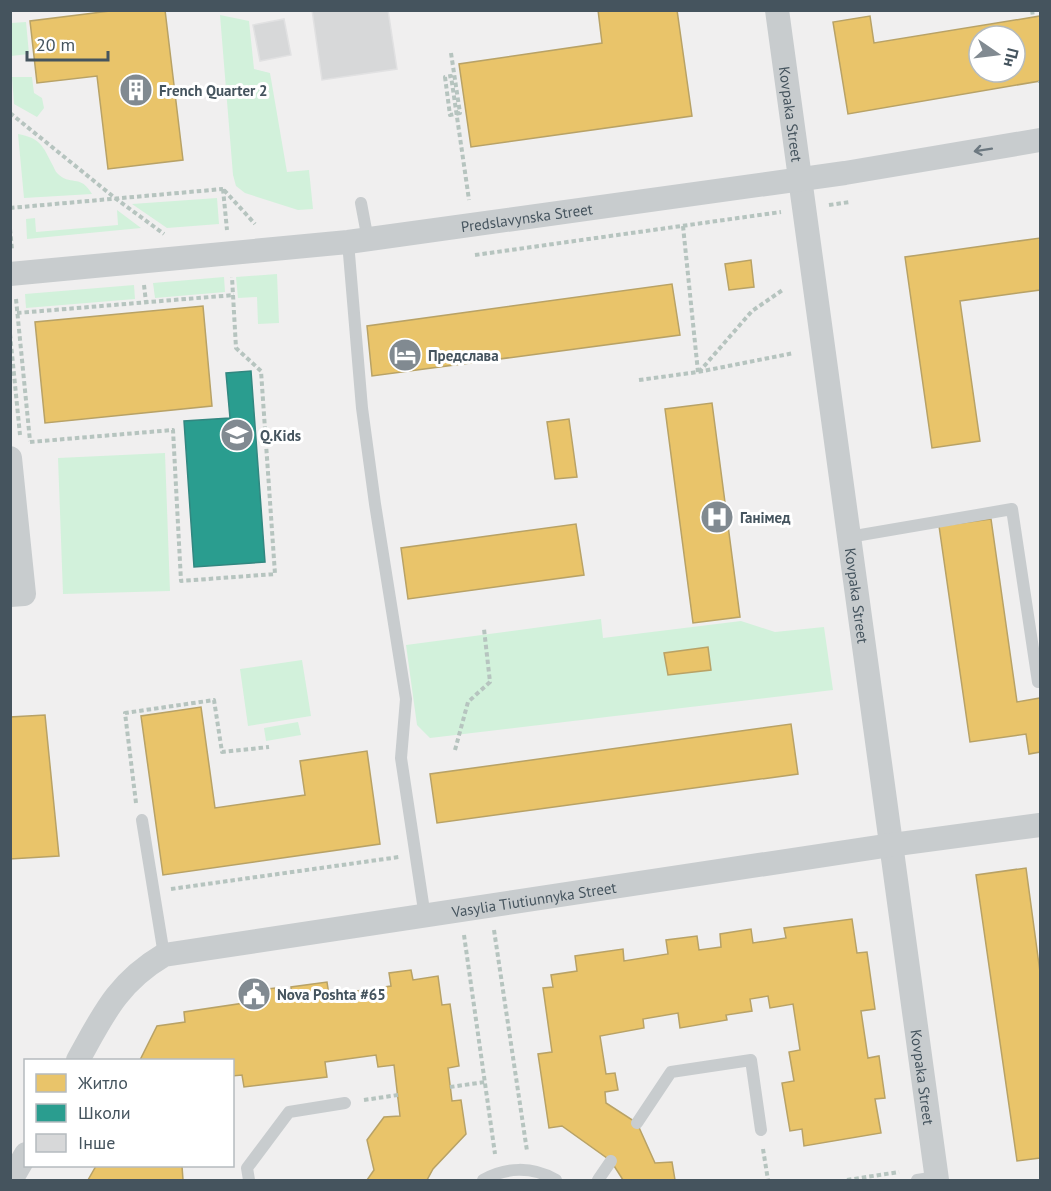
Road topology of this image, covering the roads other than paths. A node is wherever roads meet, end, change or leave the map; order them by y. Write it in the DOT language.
graph roads {
  1 [pos="777,10"];
  2 [pos="1041,140"];
  3 [pos="801,179"];
  4 [pos="362,203"];
  5 [pos="358,241"];
  6 [pos="13,274"];
  7 [pos="10,458"];
  8 [pos="849,537"];
  9 [pos="10,595"];
  10 [pos="1041,681"];
  11 [pos="142,820"];
  12 [pos="1041,825"];
  13 [pos="891,845"];
  14 [pos="424,917"];
  15 [pos="164,955"];
  16 [pos="79,1059"];
  17 [pos="345,1103"];
  18 [pos="637,1123"];
  19 [pos="761,1130"];
  20 [pos="24,1157"];
  21 [pos="611,1161"];
  22 [pos="930,1179"];
  23 [pos="11,1180"];
  24 [pos="249,1180"];
  25 [pos="483,1180"];
  26 [pos="556,1180"];
  27 [pos="598,1180"];
  1 -- 3 [label="street, Kovpaka Street"];
  2 -- 3 [label="street, Predslavynska Street, one-way"];
  3 -- 5 [label="street, Predslavynska Street"];
  3 -- 8 [label="street, Kovpaka Street"];
  4 -- 5 [label="lane"];
  5 -- 6 [label="street, Predslavynska Street"];
  5 -- 14 [label="lane"];
  7 -- 9 [label="street"];
  8 -- 10 [label="lane"];
  8 -- 13 [label="street, Kovpaka Street"];
  11 -- 15 [label="lane"];
  12 -- 13 [label="street, Vasylia Tiutiunnyka Street"];
  13 -- 14 [label="street, Vasylia Tiutiunnyka Street"];
  13 -- 22 [label="street, Kovpaka Street"];
  14 -- 15 [label="street, Vasylia Tiutiunnyka Street"];
  15 -- 16 [label="street, Vasylia Tiutiunnyka Street"];
  17 -- 24 [label="lane"];
  18 -- 19 [label="lane"];
  20 -- 23 [label="street"];
  21 -- 27 [label="lane"];
  25 -- 26 [label="lane"];
}
